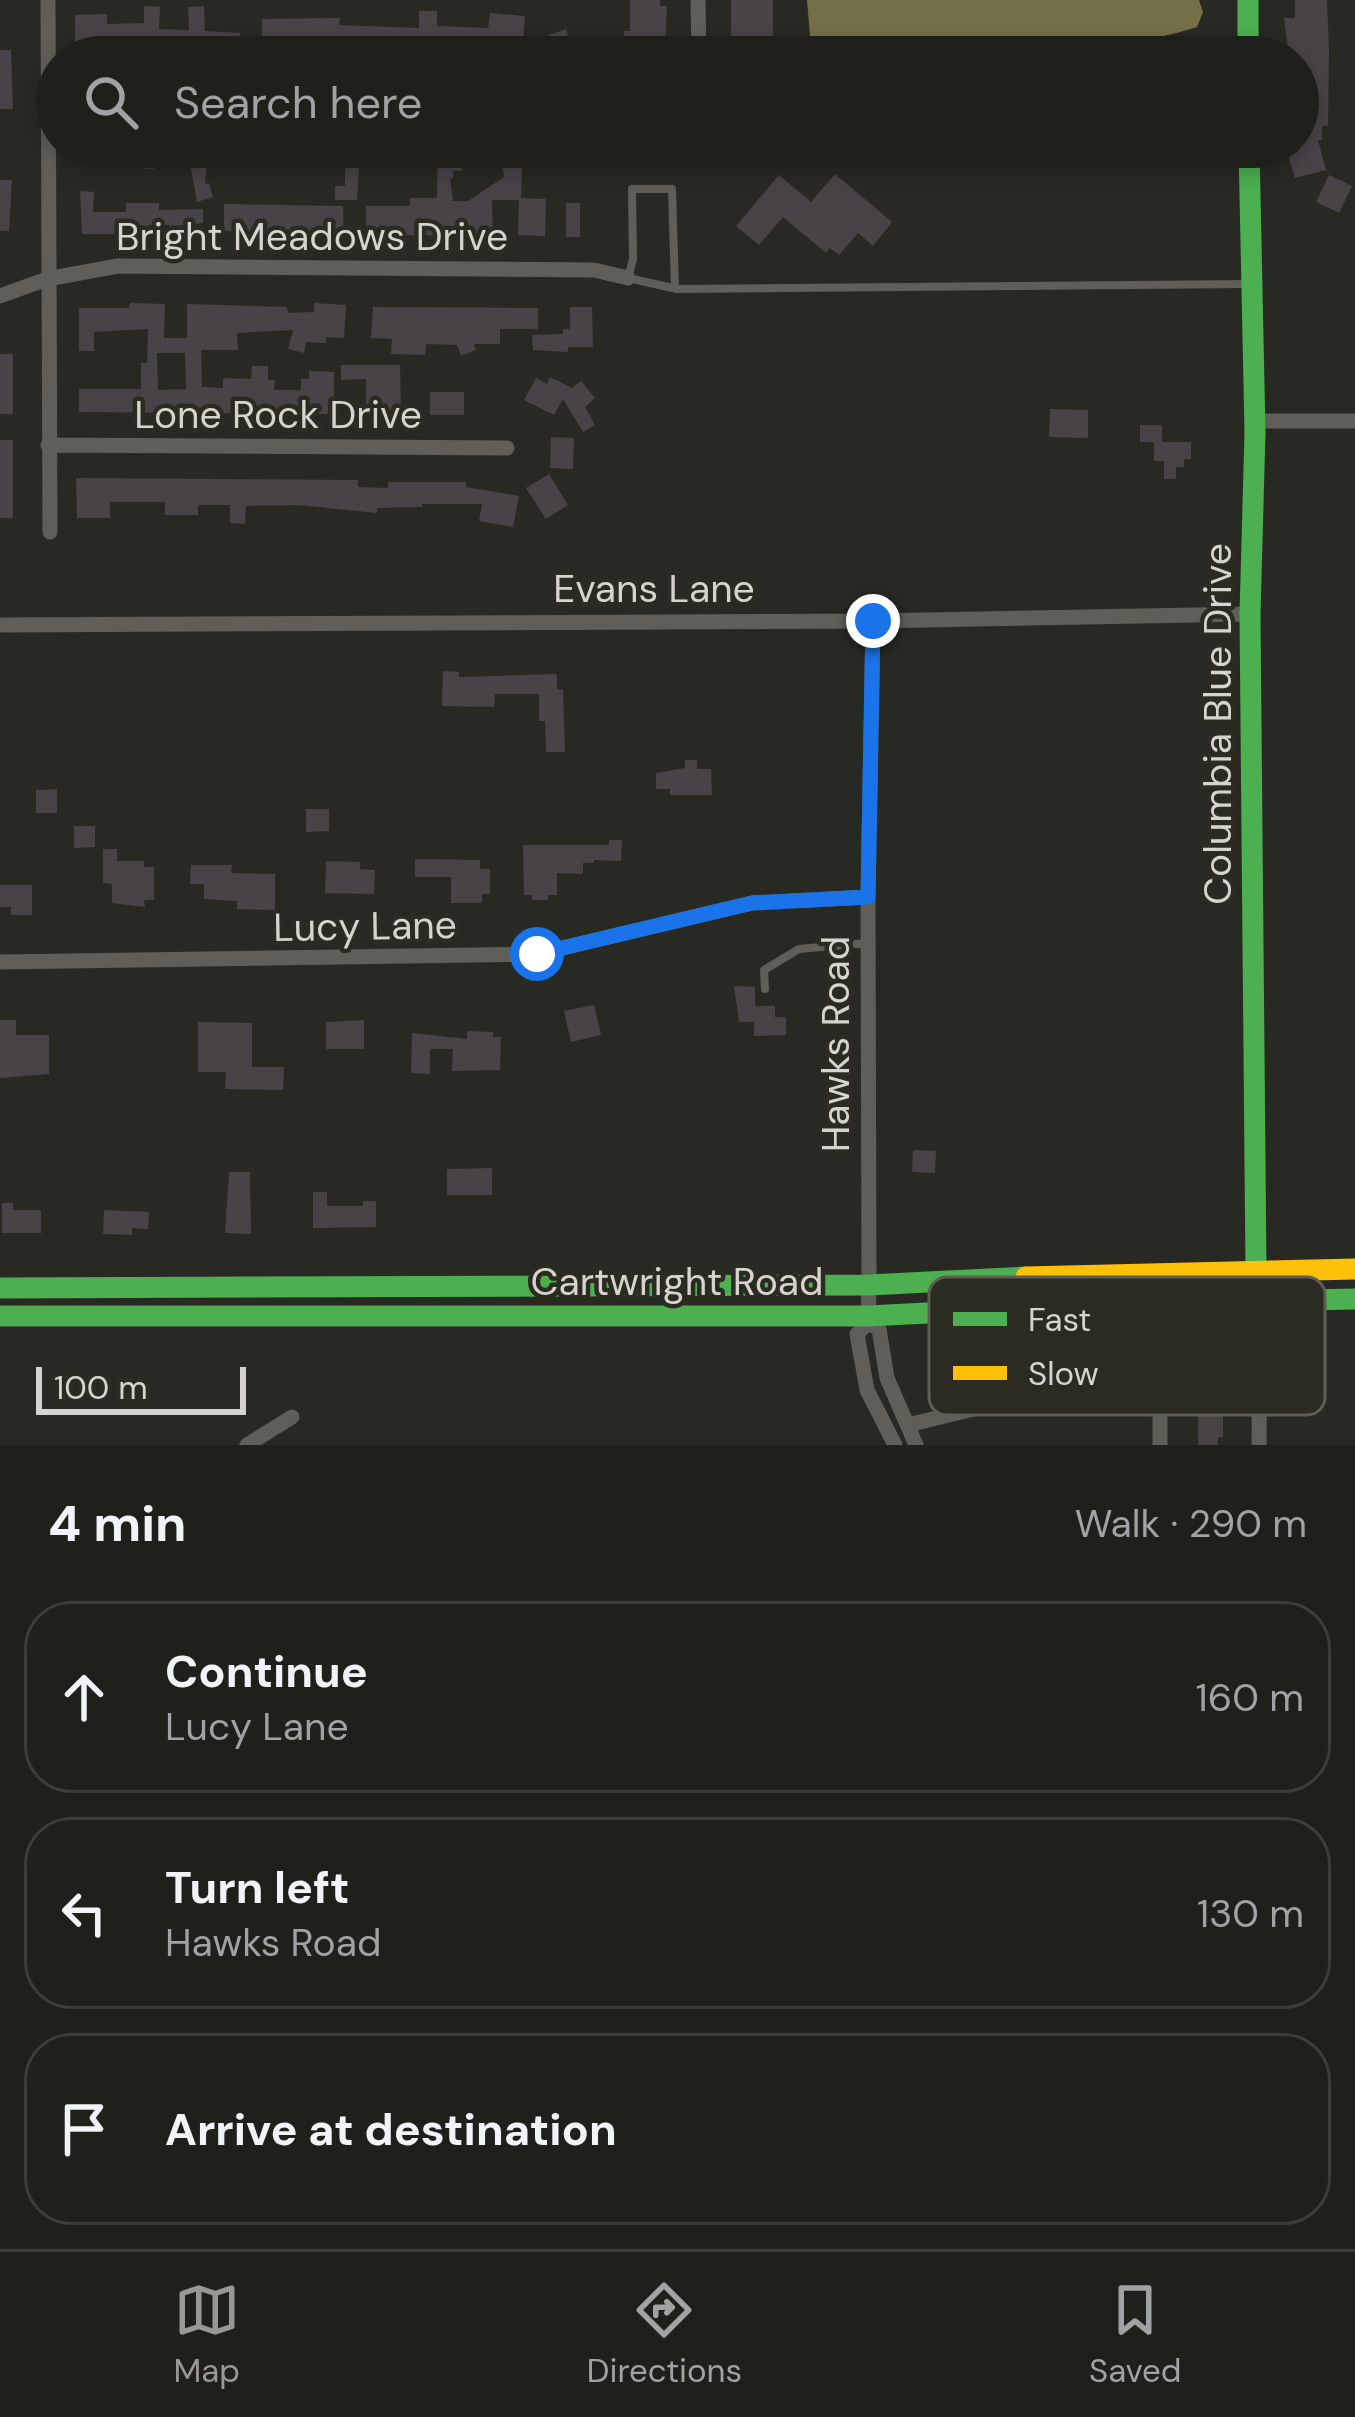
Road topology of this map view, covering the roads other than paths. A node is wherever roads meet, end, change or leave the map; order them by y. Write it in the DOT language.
graph roads {
  1 [pos="48,0"];
  2 [pos="698,0"];
  3 [pos="1248,0"];
  4 [pos="50,36"];
  5 [pos="699,36"];
  6 [pos="1248,36"];
  7 [pos="51,168"];
  8 [pos="1249,168"];
  9 [pos="628,278"];
  10 [pos="47,279"];
  11 [pos="1251,284"];
  12 [pos="675,288"];
  13 [pos="0,296"];
  14 [pos="1255,421"];
  15 [pos="1355,421"];
  16 [pos="48,445"];
  17 [pos="507,448"];
  18 [pos="50,532"];
  19 [pos="1250,614"];
  20 [pos="873,621"];
  21 [pos="0,625"];
  22 [pos="868,897"];
  23 [pos="868,943"];
  24 [pos="0,962"];
  25 [pos="765,989"];
  26 [pos="1355,1269"];
  27 [pos="1256,1270"];
  28 [pos="1038,1277"];
  29 [pos="1257,1277"];
  30 [pos="929,1283"];
  31 [pos="869,1286"];
  32 [pos="0,1288"];
  33 [pos="434,1288"];
  34 [pos="1325,1299"];
  35 [pos="1355,1299"];
  36 [pos="0,1316"];
  37 [pos="929,1317"];
  38 [pos="436,1318"];
  39 [pos="868,1320"];
  40 [pos="949,1415"];
  41 [pos="1259,1415"];
  42 [pos="292,1417"];
  43 [pos="908,1425"];
  44 [pos="247,1445"];
  45 [pos="895,1445"];
  46 [pos="916,1445"];
  47 [pos="1259,1445"];
  1 -- 4 [label="street"];
  2 -- 5 [label="street"];
  3 -- 6 [label="main road"];
  7 -- 10 [label="street"];
  8 -- 11 [label="main road, Columbia Blue Drive"];
  9 -- 10 [label="street, Bright Meadows Drive"];
  9 -- 12 [label="lane"];
  9 -- 12 [label="lane"];
  10 -- 13 [label="street, Bright Meadows Drive"];
  10 -- 16 [label="street"];
  11 -- 12 [label="lane"];
  11 -- 14 [label="main road, Columbia Blue Drive"];
  14 -- 15 [label="street"];
  14 -- 19 [label="main road, Columbia Blue Drive"];
  16 -- 17 [label="street, Lone Rock Drive"];
  16 -- 18 [label="street"];
  19 -- 20 [label="street, Evans Lane"];
  19 -- 27 [label="main road, Columbia Blue Drive"];
  20 -- 21 [label="street, Evans Lane"];
  20 -- 22 [label="street, Hawks Road"];
  22 -- 23 [label="street, Hawks Road"];
  22 -- 24 [label="street, Lucy Lane"];
  23 -- 25 [label="lane"];
  23 -- 31 [label="street, Hawks Road"];
  26 -- 27 [label="main road, Cartwright Road"];
  27 -- 28 [label="main road, Cartwright Road"];
  27 -- 29 [label="main road, Columbia Blue Drive"];
  30 -- 31 [label="main road, Cartwright Road"];
  31 -- 33 [label="main road, Cartwright Road"];
  31 -- 39 [label="street, Hawks Road"];
  32 -- 33 [label="main road, Cartwright Road"];
  33 -- 38 [label="main road"];
  34 -- 35 [label="main road, Cartwright Road"];
  36 -- 38 [label="main road, Cartwright Road"];
  37 -- 39 [label="main road, Cartwright Road"];
  38 -- 39 [label="main road, Cartwright Road"];
  39 -- 43 [label="street, Hawks Road"];
  39 -- 45 [label="street, Hawks Road"];
  40 -- 43 [label="street"];
  41 -- 47 [label="street"];
  42 -- 44 [label="street"];
  43 -- 46 [label="street, Hawks Road"];
}
